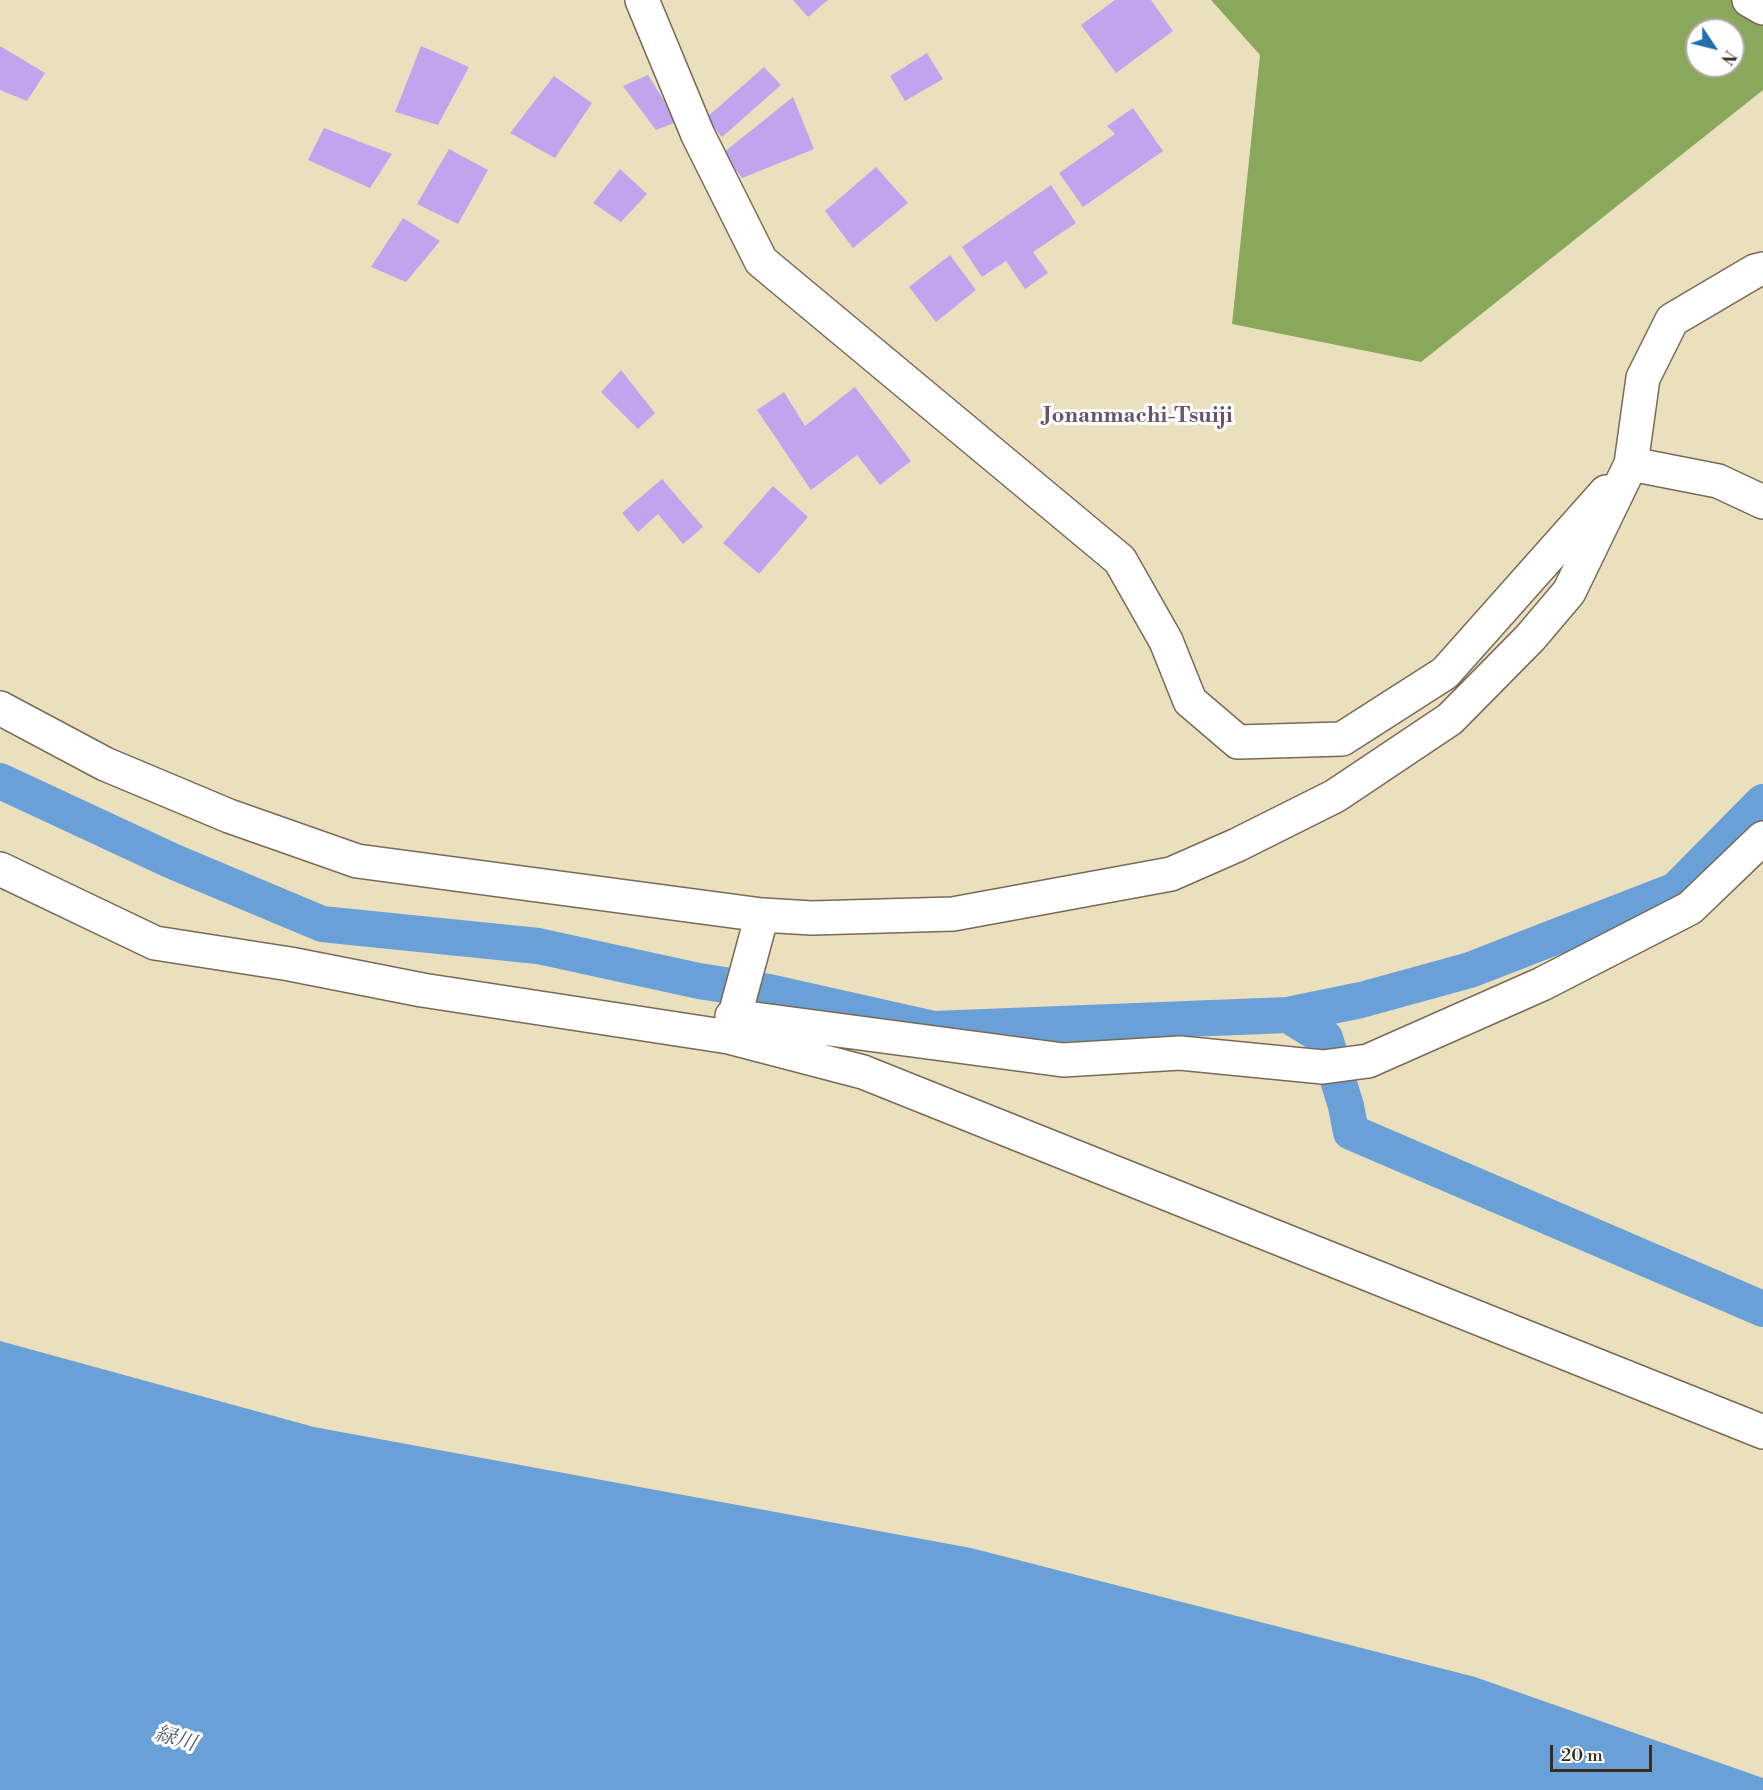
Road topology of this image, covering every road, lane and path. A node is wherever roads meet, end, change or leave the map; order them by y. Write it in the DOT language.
graph roads {
  1 [pos="642,0"];
  2 [pos="1749,0"];
  3 [pos="1763,8"];
  4 [pos="1763,269"];
  5 [pos="1631,464"];
  6 [pos="1763,502"];
  7 [pos="0,708"];
  8 [pos="1763,838"];
  9 [pos="0,869"];
  10 [pos="762,915"];
  11 [pos="730,1026"];
  12 [pos="1763,1432"];
  1 -- 5 [label="street"];
  2 -- 3 [label="street"];
  4 -- 5 [label="street"];
  5 -- 6 [label="street"];
  5 -- 10 [label="street"];
  7 -- 10 [label="street"];
  8 -- 11 [label="street"];
  9 -- 11 [label="street"];
  10 -- 11 [label="street"];
  11 -- 12 [label="street"];
}
